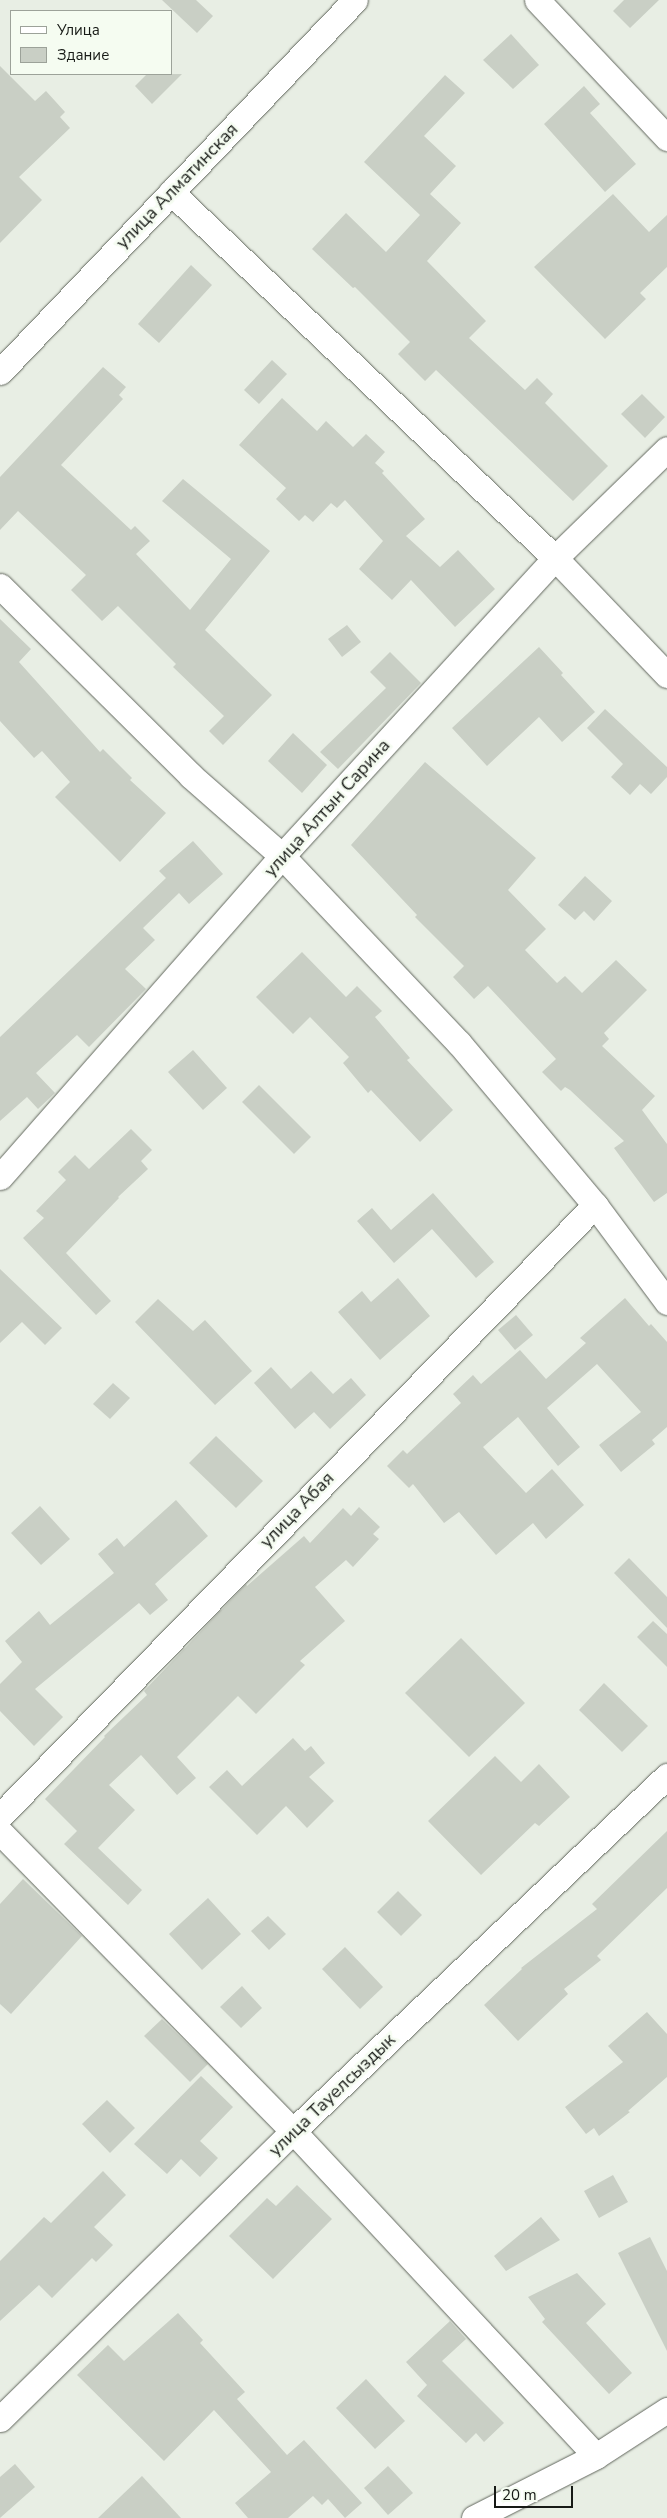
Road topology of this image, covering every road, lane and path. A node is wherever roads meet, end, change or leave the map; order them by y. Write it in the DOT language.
graph roads {
  1 [pos="355,0"];
  2 [pos="537,0"];
  3 [pos="667,138"];
  4 [pos="171,192"];
  5 [pos="0,372"];
  6 [pos="667,449"];
  7 [pos="555,558"];
  8 [pos="0,586"];
  9 [pos="667,675"];
  10 [pos="282,856"];
  11 [pos="0,1177"];
  12 [pos="595,1205"];
  13 [pos="667,1302"];
  14 [pos="667,1776"];
  15 [pos="0,1816"];
  16 [pos="0,1832"];
  17 [pos="294,2131"];
  18 [pos="667,2410"];
  19 [pos="0,2419"];
  20 [pos="596,2456"];
  21 [pos="474,2518"];
  1 -- 4 [label="street, улица Алматинская"];
  2 -- 3 [label="street"];
  4 -- 5 [label="street, улица Алматинская"];
  4 -- 7 [label="street"];
  6 -- 7 [label="street, улица Алтын Сарина"];
  7 -- 9 [label="street"];
  7 -- 10 [label="street, улица Алтын Сарина"];
  8 -- 10 [label="street"];
  10 -- 11 [label="street, улица Алтын Сарина"];
  10 -- 12 [label="street"];
  12 -- 13 [label="street"];
  12 -- 15 [label="street, улица Абая"];
  14 -- 17 [label="street, улица Тауелсыздык"];
  16 -- 17 [label="street"];
  17 -- 19 [label="street, улица Тауелсыздык"];
  17 -- 20 [label="street"];
  18 -- 20 [label="street"];
  20 -- 21 [label="street"];
}
